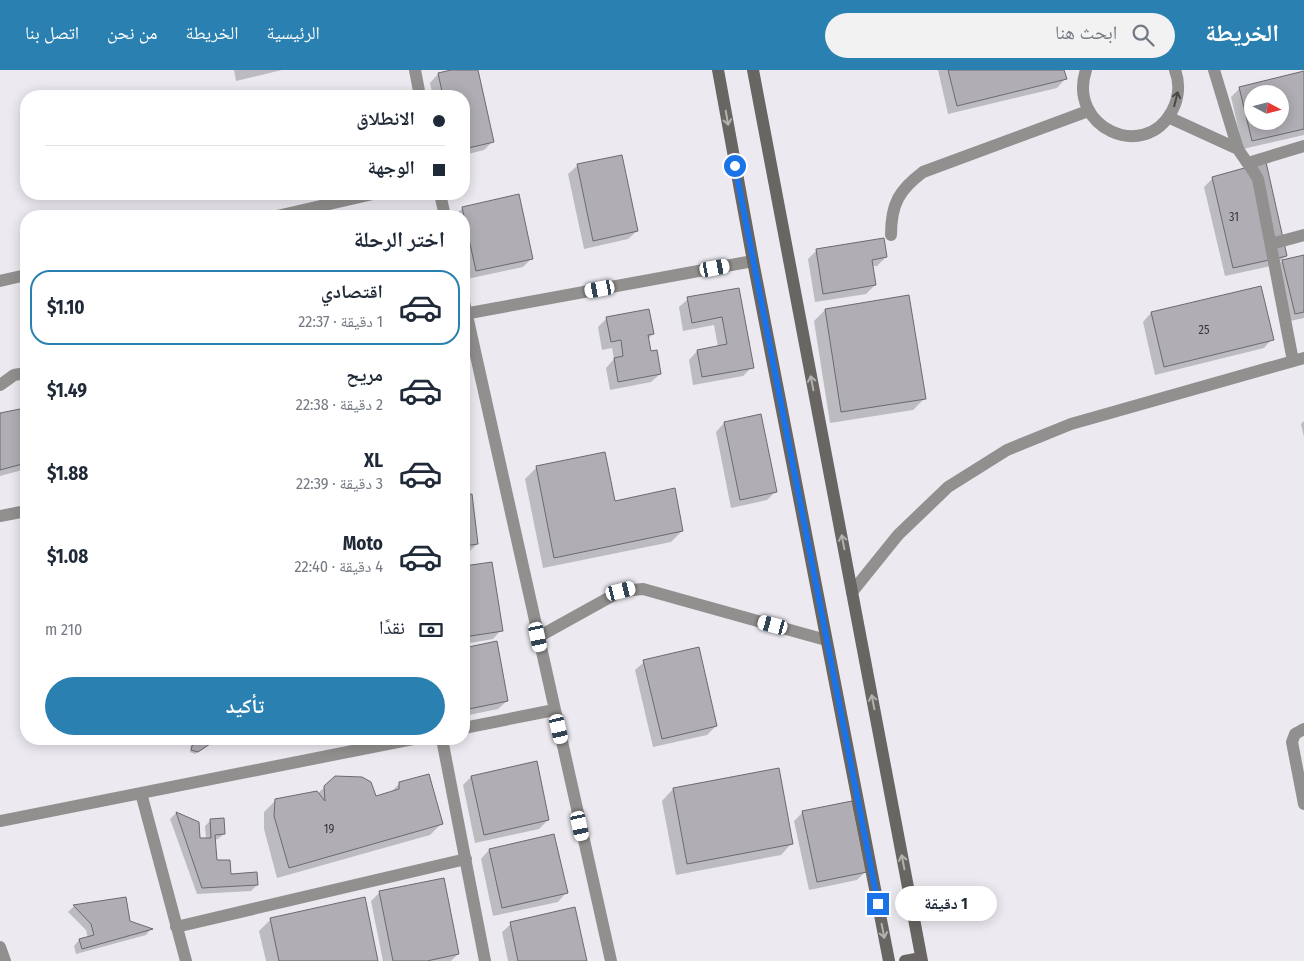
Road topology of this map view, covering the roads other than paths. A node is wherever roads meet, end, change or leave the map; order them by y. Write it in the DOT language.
graph roads {
  1 [pos="415,70"];
  2 [pos="718,70"];
  3 [pos="754,70"];
  4 [pos="1086,70"];
  5 [pos="1214,70"];
  6 [pos="1177,71"];
  7 [pos="419,90"];
  8 [pos="1088,111"];
  9 [pos="1168,117"];
  10 [pos="1304,146"];
  11 [pos="1238,149"];
  12 [pos="1248,162"];
  13 [pos="348,200"];
  14 [pos="303,210"];
  15 [pos="891,235"];
  16 [pos="1304,235"];
  17 [pos="1270,244"];
  18 [pos="753,261"];
  19 [pos="20,276"];
  20 [pos="0,281"];
  21 [pos="470,309"];
  22 [pos="470,332"];
  23 [pos="1299,359"];
  24 [pos="20,374"];
  25 [pos="0,384"];
  26 [pos="20,512"];
  27 [pos="0,516"];
  28 [pos="852,592"];
  29 [pos="538,637"];
  30 [pos="826,640"];
  31 [pos="554,710"];
  32 [pos="470,727"];
  33 [pos="1304,729"];
  34 [pos="383,745"];
  35 [pos="443,745"];
  36 [pos="141,793"];
  37 [pos="1304,804"];
  38 [pos="0,821"];
  39 [pos="466,859"];
  40 [pos="176,927"];
  41 [pos="0,947"];
  42 [pos="922,959"];
  43 [pos="5,961"];
  44 [pos="186,961"];
  45 [pos="485,961"];
  46 [pos="611,961"];
  47 [pos="889,961"];
  48 [pos="906,961"];
  1 -- 7 [label="street"];
  2 -- 18 [label="street, one-way"];
  28 -- 3 [label="street, one-way"];
  4 -- 8 [label="street"];
  5 -- 11 [label="street"];
  9 -- 6 [label="street, one-way"];
  8 -- 9 [label="street"];
  8 -- 15 [label="street"];
  9 -- 11 [label="street"];
  10 -- 12 [label="street"];
  11 -- 12 [label="street"];
  12 -- 17 [label="street"];
  13 -- 14 [label="street"];
  16 -- 17 [label="street"];
  17 -- 23 [label="street"];
  18 -- 21 [label="street"];
  18 -- 30 [label="street"];
  19 -- 20 [label="street"];
  22 -- 29 [label="street"];
  23 -- 28 [label="street"];
  24 -- 25 [label="street"];
  26 -- 27 [label="street"];
  42 -- 28 [label="street, one-way"];
  29 -- 30 [label="street"];
  29 -- 31 [label="street"];
  30 -- 47 [label="street, one-way"];
  31 -- 32 [label="street"];
  31 -- 46 [label="street"];
  33 -- 37 [label="street"];
  34 -- 36 [label="street"];
  35 -- 39 [label="street"];
  36 -- 38 [label="street"];
  36 -- 40 [label="street"];
  39 -- 40 [label="street"];
  39 -- 45 [label="street"];
  40 -- 44 [label="street"];
  41 -- 43 [label="street"];
  42 -- 48 [label="street"];
}
